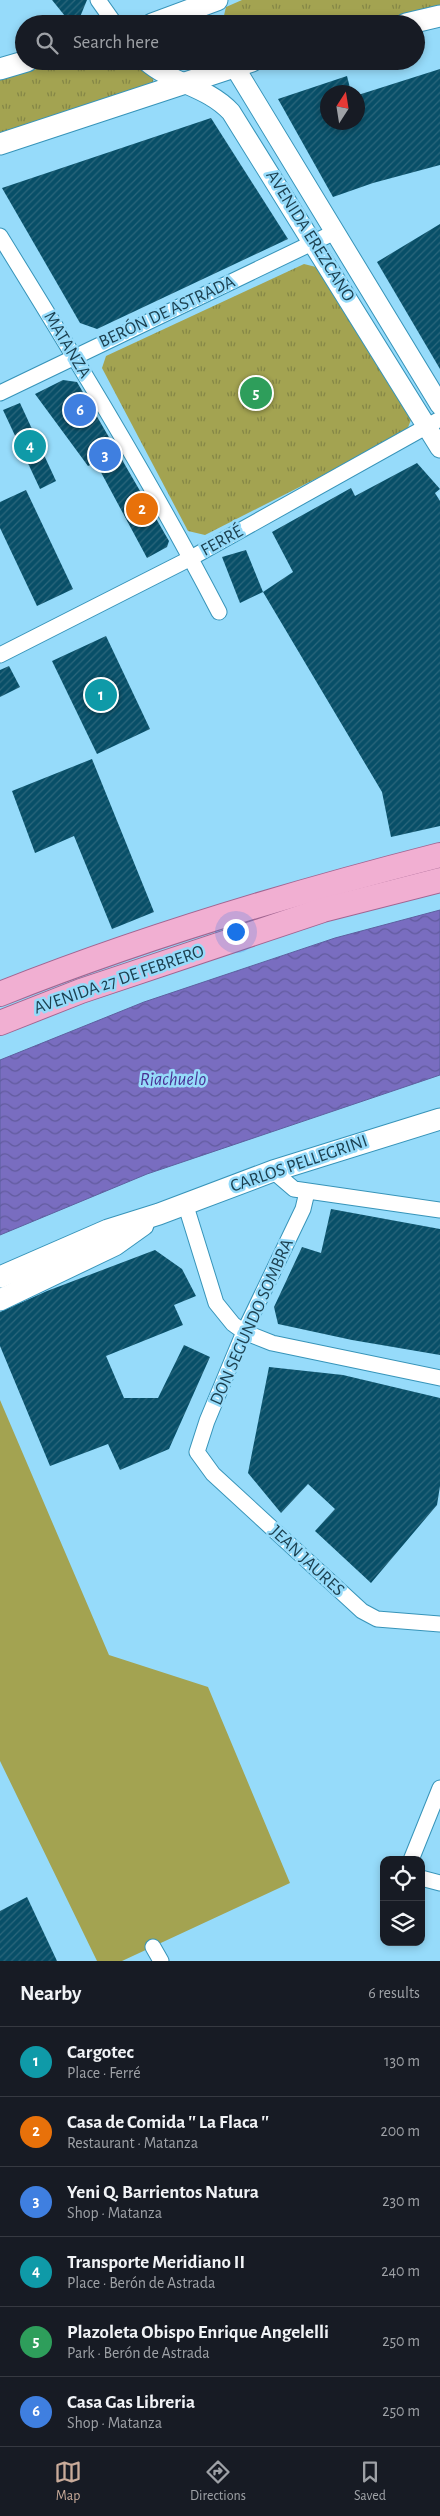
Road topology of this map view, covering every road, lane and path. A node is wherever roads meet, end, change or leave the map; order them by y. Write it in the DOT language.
graph roads {
  1 [pos="98,0"];
  2 [pos="217,0"];
  3 [pos="109,15"];
  4 [pos="179,15"];
  5 [pos="440,16"];
  6 [pos="425,20"];
  7 [pos="15,65"];
  8 [pos="0,70"];
  9 [pos="156,70"];
  10 [pos="219,70"];
  11 [pos="243,70"];
  12 [pos="182,83"];
  13 [pos="0,144"];
  14 [pos="335,232"];
  15 [pos="0,236"];
  16 [pos="314,243"];
  17 [pos="74,356"];
  18 [pos="0,393"];
  19 [pos="440,406"];
  20 [pos="434,423"];
  21 [pos="440,448"];
  22 [pos="191,558"];
  23 [pos="219,612"];
  24 [pos="0,655"];
  25 [pos="440,855"];
  26 [pos="440,880"];
  27 [pos="0,994"];
  28 [pos="0,1023"];
  29 [pos="440,1119"];
  30 [pos="273,1171"];
  31 [pos="307,1192"];
  32 [pos="185,1203"];
  33 [pos="440,1210"];
  34 [pos="159,1214"];
  35 [pos="0,1277"];
  36 [pos="0,1300"];
  37 [pos="244,1332"];
  38 [pos="440,1378"];
  39 [pos="197,1452"];
  40 [pos="440,1624"];
  41 [pos="440,1788"];
  42 [pos="412,1856"];
  43 [pos="425,1879"];
  44 [pos="440,1883"];
  45 [pos="153,1947"];
  46 [pos="161,1961"];
  1 -- 3 [label="street"];
  2 -- 4 [label="main road"];
  5 -- 6 [label="main road"];
  7 -- 8 [label="main road"];
  9 -- 12 [label="street, AVENIDA EREZCANO"];
  10 -- 12 [label="main road"];
  11 -- 14 [label="street, AVENIDA EREZCANO"];
  12 -- 13 [label="main road"];
  12 -- 16 [label="street, AVENIDA EREZCANO"];
  14 -- 16 [label="street, BERÓN DE ASTRADA"];
  14 -- 19 [label="street, AVENIDA EREZCANO"];
  15 -- 17 [label="street, MATANZA"];
  16 -- 17 [label="street, BERÓN DE ASTRADA"];
  16 -- 20 [label="street, AVENIDA EREZCANO"];
  17 -- 18 [label="street, BERÓN DE ASTRADA"];
  17 -- 22 [label="street, MATANZA"];
  20 -- 21 [label="street, AVENIDA EREZCANO"];
  20 -- 22 [label="street, FERRÉ"];
  22 -- 23 [label="street, MATANZA"];
  22 -- 24 [label="street, FERRÉ"];
  25 -- 27 [label="main road, AVENIDA 27 DE FEBRERO"];
  26 -- 28 [label="main road, AVENIDA 27 DE FEBRERO"];
  29 -- 30 [label="main road, CARLOS PELLEGRINI"];
  30 -- 31 [label="street"];
  30 -- 32 [label="main road, CARLOS PELLEGRINI"];
  31 -- 33 [label="street"];
  31 -- 37 [label="street, DON SEGUNDO SOMBRA"];
  32 -- 34 [label="main road, CARLOS PELLEGRINI"];
  32 -- 37 [label="street"];
  34 -- 35 [label="main road, CARLOS PELLEGRINI"];
  34 -- 36 [label="main road, CARLOS PELLEGRINI"];
  37 -- 38 [label="street"];
  37 -- 39 [label="street, DON SEGUNDO SOMBRA"];
  39 -- 40 [label="street, JEAN JAURES"];
  41 -- 42 [label="street"];
  43 -- 44 [label="street"];
  45 -- 46 [label="street"];
}
